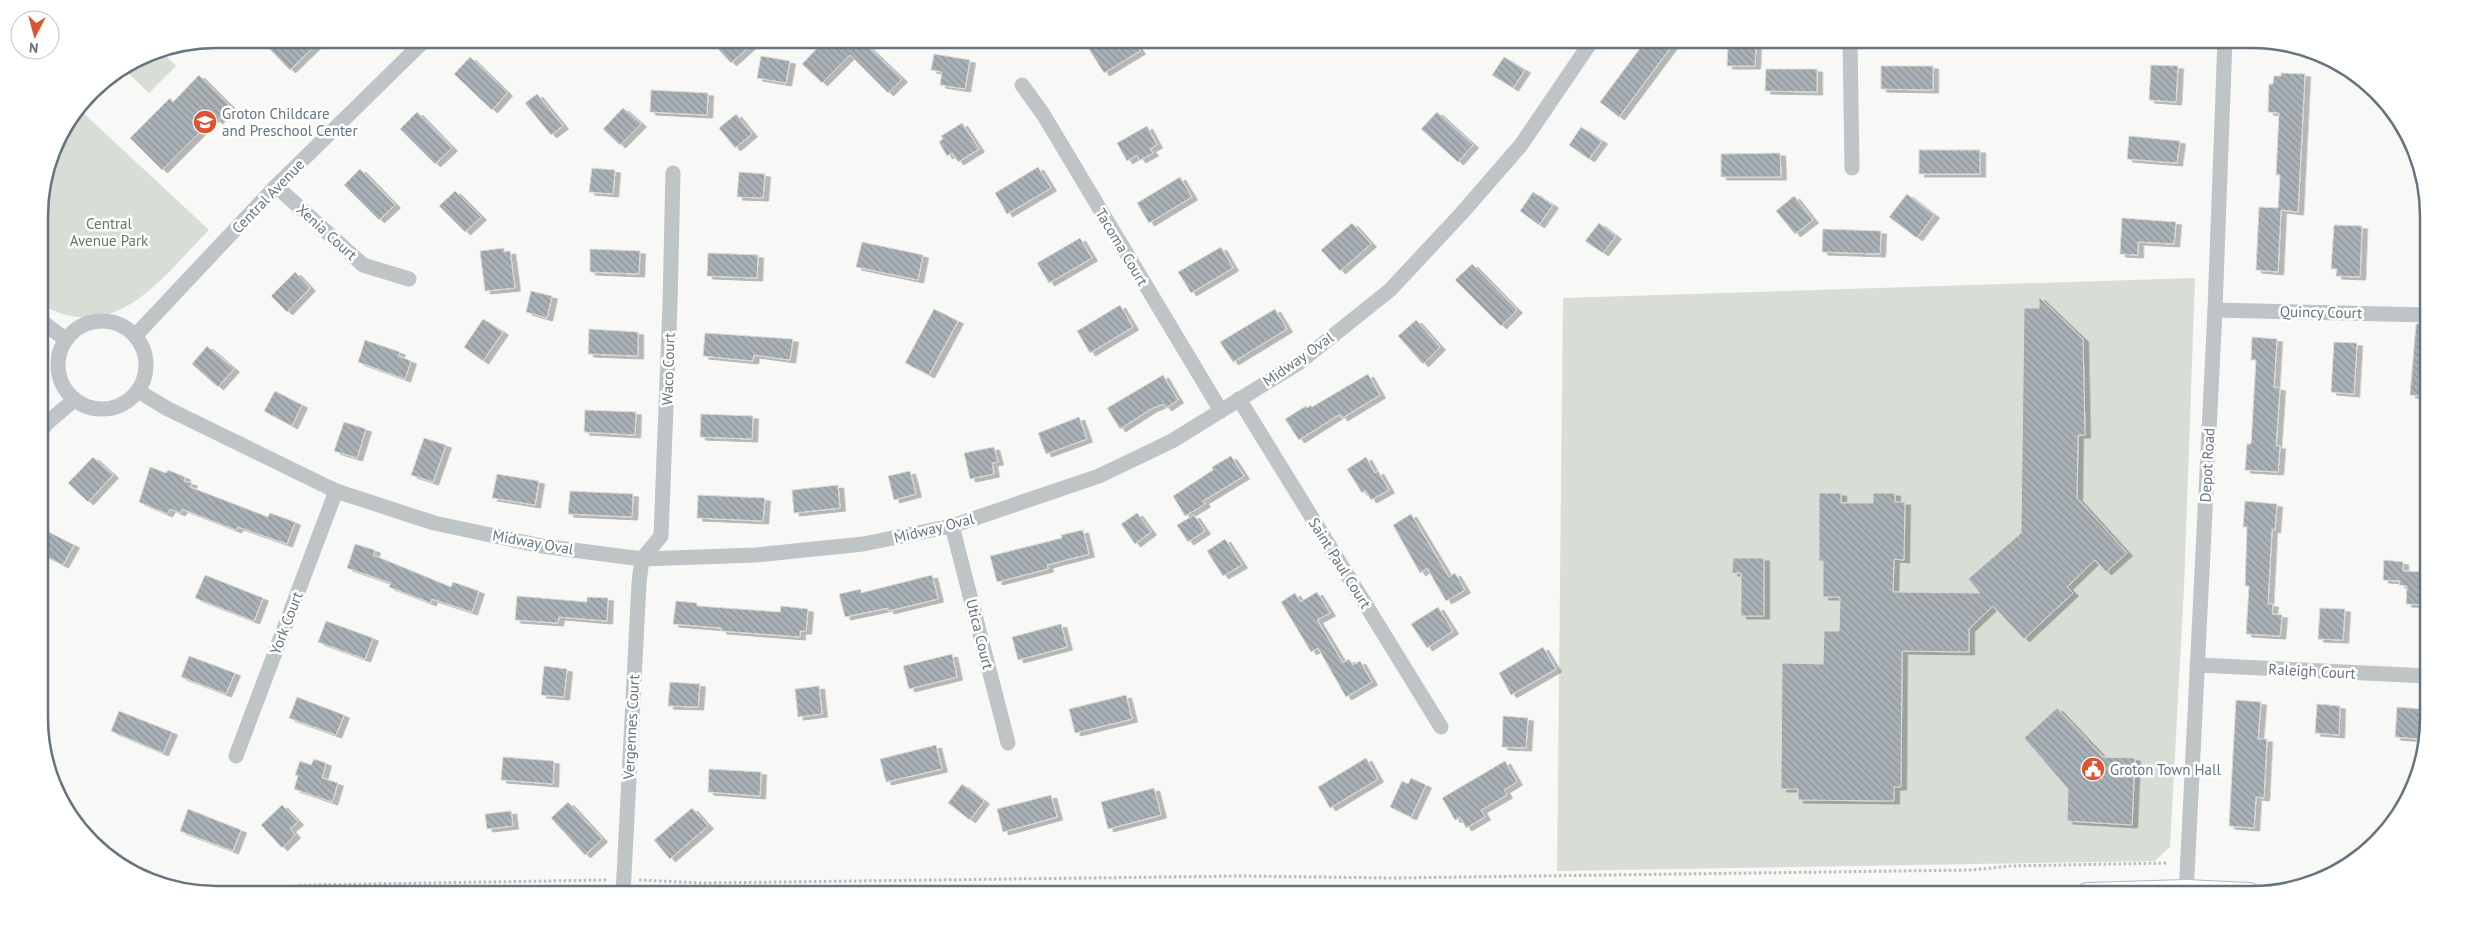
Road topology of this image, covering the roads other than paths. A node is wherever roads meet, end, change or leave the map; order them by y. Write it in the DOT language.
graph roads {
  1 [pos="417,48"];
  2 [pos="1581,48"];
  3 [pos="1850,48"];
  4 [pos="2225,48"];
  5 [pos="1022,85"];
  6 [pos="1852,168"];
  7 [pos="673,173"];
  8 [pos="276,186"];
  9 [pos="409,279"];
  10 [pos="2215,310"];
  11 [pos="2420,315"];
  12 [pos="48,326"];
  13 [pos="135,336"];
  14 [pos="66,340"];
  15 [pos="138,391"];
  16 [pos="1240,399"];
  17 [pos="74,400"];
  18 [pos="1221,411"];
  19 [pos="48,423"];
  20 [pos="336,491"];
  21 [pos="952,526"];
  22 [pos="642,558"];
  23 [pos="2197,665"];
  24 [pos="2420,676"];
  25 [pos="1441,727"];
  26 [pos="1008,743"];
  27 [pos="236,756"];
  28 [pos="623,886"];
  29 [pos="2186,886"];
  1 -- 8 [label="street, Central Avenue"];
  2 -- 16 [label="street, Midway Oval"];
  3 -- 6 [label="street"];
  4 -- 10 [label="street, Depot Road"];
  5 -- 18 [label="street, Tacoma Court"];
  7 -- 22 [label="street, Waco Court"];
  8 -- 9 [label="street, Xenia Court"];
  8 -- 13 [label="street, Central Avenue"];
  10 -- 11 [label="street, Quincy Court"];
  10 -- 23 [label="street, Depot Road"];
  12 -- 14 [label="street"];
  13 -- 14 [label="street"];
  13 -- 15 [label="street"];
  14 -- 17 [label="street"];
  15 -- 17 [label="street"];
  15 -- 20 [label="street, Midway Oval"];
  16 -- 18 [label="street, Midway Oval"];
  16 -- 25 [label="street, Saint Paul Court"];
  17 -- 19 [label="street"];
  18 -- 21 [label="street, Midway Oval"];
  20 -- 22 [label="street, Midway Oval"];
  20 -- 27 [label="street, York Court"];
  21 -- 22 [label="street, Midway Oval"];
  21 -- 26 [label="street, Utica Court"];
  22 -- 28 [label="street, Vergennes Court"];
  23 -- 24 [label="street, Raleigh Court"];
  23 -- 29 [label="street, Depot Road"];
}
